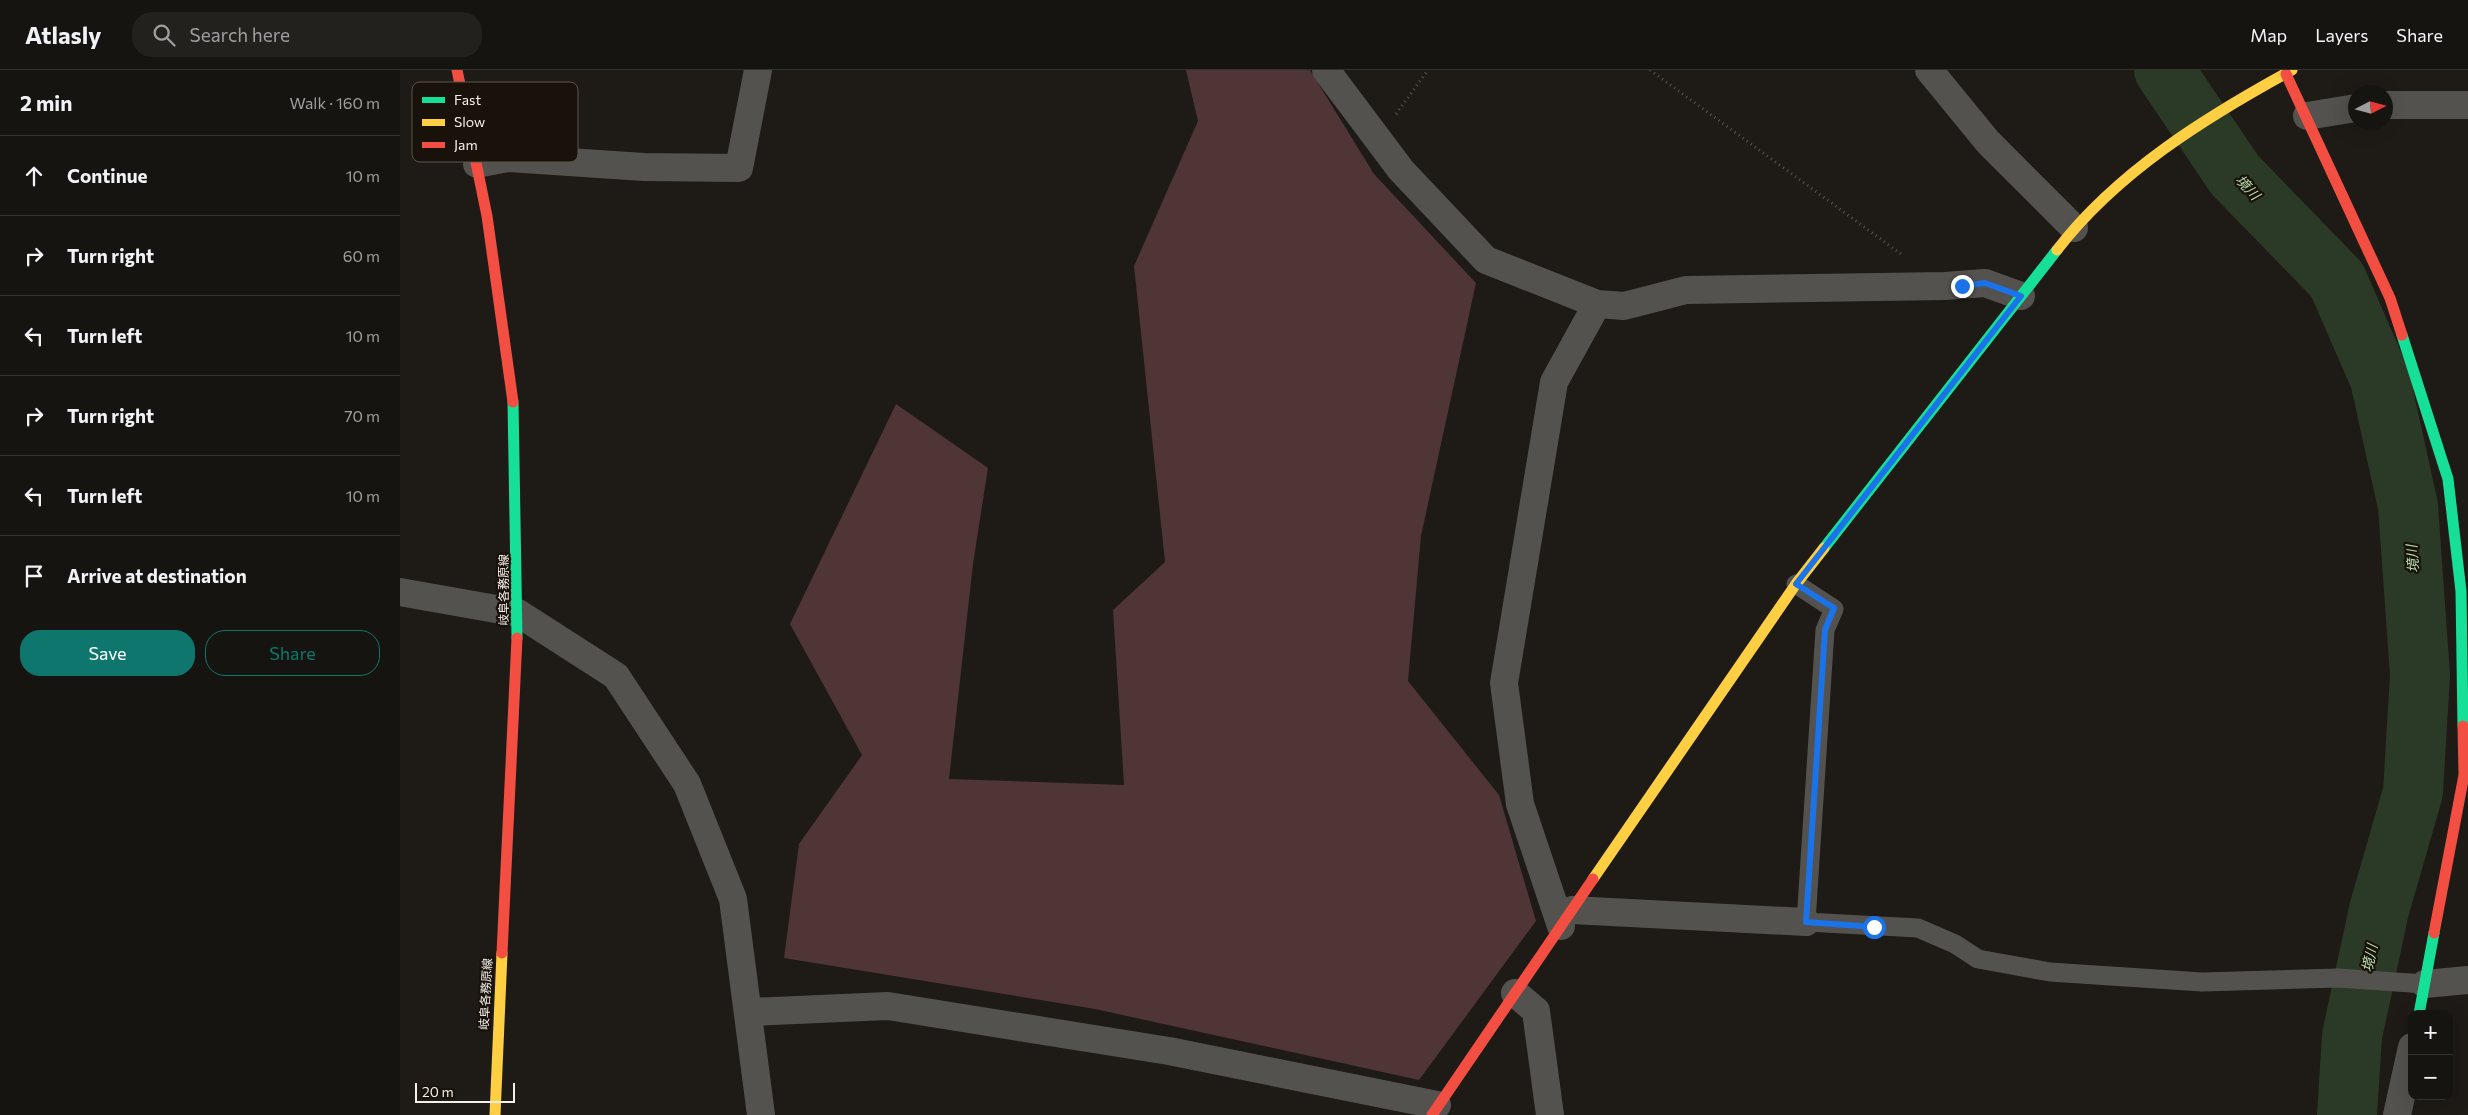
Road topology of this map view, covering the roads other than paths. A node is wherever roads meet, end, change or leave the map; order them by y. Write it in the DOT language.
graph roads {
  1 [pos="758,70"];
  2 [pos="1326,70"];
  3 [pos="1929,70"];
  4 [pos="2289,72"];
  5 [pos="2393,105"];
  6 [pos="2468,105"];
  7 [pos="2348,109"];
  8 [pos="2306,116"];
  9 [pos="487,162"];
  10 [pos="568,162"];
  11 [pos="477,164"];
  12 [pos="2074,228"];
  13 [pos="2021,296"];
  14 [pos="1598,304"];
  15 [pos="1796,584"];
  16 [pos="400,592"];
  17 [pos="518,613"];
  18 [pos="1567,918"];
  19 [pos="1806,922"];
  20 [pos="2468,980"];
  21 [pos="2425,984"];
  22 [pos="1515,993"];
  23 [pos="2420,1010"];
  24 [pos="749,1012"];
  25 [pos="2410,1055"];
  26 [pos="1435,1110"];
  27 [pos="495,1115"];
  28 [pos="761,1115"];
  29 [pos="1550,1115"];
  30 [pos="2397,1115"];
  1 -- 10 [label="street"];
  2 -- 14 [label="street"];
  3 -- 12 [label="street"];
  4 -- 8 [label="street"];
  4 -- 12 [label="street"];
  5 -- 6 [label="street"];
  7 -- 8 [label="street"];
  8 -- 21 [label="street"];
  9 -- 11 [label="street"];
  11 -- 17 [label="street, 岐阜各務原線"];
  12 -- 13 [label="street"];
  13 -- 14 [label="street"];
  13 -- 15 [label="street"];
  14 -- 18 [label="street"];
  15 -- 18 [label="street"];
  15 -- 19 [label="lane"];
  16 -- 17 [label="street"];
  17 -- 24 [label="street"];
  17 -- 27 [label="street, 岐阜各務原線"];
  18 -- 19 [label="street"];
  18 -- 22 [label="street"];
  19 -- 21 [label="lane"];
  20 -- 21 [label="street"];
  21 -- 23 [label="street"];
  22 -- 26 [label="street"];
  22 -- 29 [label="street"];
  24 -- 26 [label="street"];
  24 -- 28 [label="street"];
  25 -- 30 [label="street"];
}
